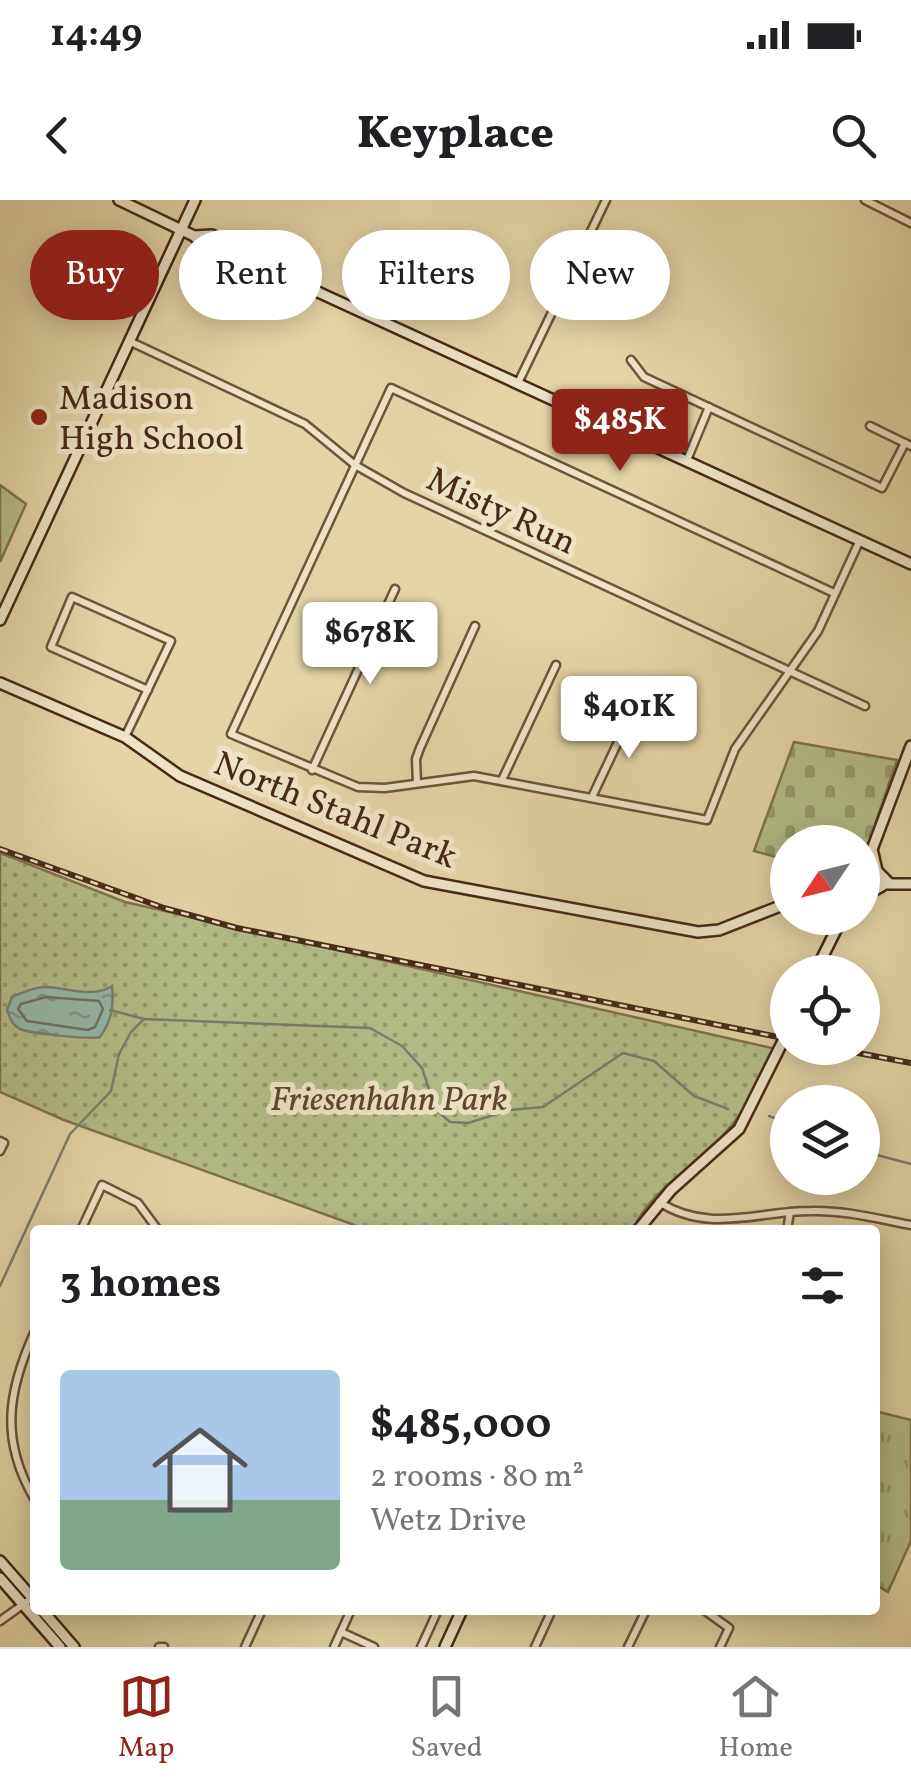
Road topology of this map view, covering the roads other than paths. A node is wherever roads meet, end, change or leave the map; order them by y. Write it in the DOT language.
graph roads {
  1 [pos="118,200"];
  2 [pos="195,200"];
  3 [pos="606,200"];
  4 [pos="865,200"];
  5 [pos="911,222"];
  6 [pos="181,229"];
  7 [pos="129,341"];
  8 [pos="632,360"];
  9 [pos="518,383"];
  10 [pos="710,408"];
  11 [pos="870,426"];
  12 [pos="908,444"];
  13 [pos="686,460"];
  14 [pos="355,464"];
  15 [pos="860,540"];
  16 [pos="911,564"];
  17 [pos="396,589"];
  18 [pos="834,593"];
  19 [pos="0,620"];
  20 [pos="476,626"];
  21 [pos="556,665"];
  22 [pos="790,671"];
  23 [pos="0,683"];
  24 [pos="148,690"];
  25 [pos="656,704"];
  26 [pos="865,706"];
  27 [pos="125,737"];
  28 [pos="911,746"];
  29 [pos="312,770"];
  30 [pos="502,780"];
  31 [pos="416,783"];
  32 [pos="592,798"];
  33 [pos="880,832"];
  34 [pos="880,874"];
  35 [pos="880,884"];
  36 [pos="889,884"];
  37 [pos="911,884"];
  38 [pos="880,888"];
  39 [pos="770,910"];
  40 [pos="832,936"];
  41 [pos="823,955"];
  42 [pos="772,1065"];
  43 [pos="2,1142"];
  44 [pos="0,1152"];
  45 [pos="660,1202"];
  46 [pos="790,1212"];
  47 [pos="700,1219"];
  48 [pos="876,1219"];
  49 [pos="83,1225"];
  50 [pos="154,1225"];
  51 [pos="642,1225"];
  52 [pos="697,1225"];
  53 [pos="788,1225"];
  54 [pos="875,1225"];
  55 [pos="911,1225"];
  56 [pos="30,1344"];
  57 [pos="30,1491"];
  58 [pos="0,1561"];
  59 [pos="0,1578"];
  60 [pos="30,1599"];
  61 [pos="30,1599"];
  62 [pos="30,1601"];
  63 [pos="40,1615"];
  64 [pos="46,1615"];
  65 [pos="260,1615"];
  66 [pos="349,1615"];
  67 [pos="436,1615"];
  68 [pos="460,1615"];
  69 [pos="550,1615"];
  70 [pos="644,1615"];
  71 [pos="711,1615"];
  72 [pos="0,1621"];
  73 [pos="341,1632"];
  74 [pos="60,1647"];
  75 [pos="74,1647"];
  76 [pos="245,1647"];
  77 [pos="334,1647"];
  78 [pos="374,1647"];
  79 [pos="422,1647"];
  80 [pos="445,1647"];
  81 [pos="534,1647"];
  82 [pos="628,1647"];
  83 [pos="720,1647"];
  1 -- 6 [label="street"];
  2 -- 6 [label="street"];
  3 -- 9 [label="street"];
  4 -- 5 [label="street"];
  6 -- 7 [label="street"];
  6 -- 9 [label="street"];
  7 -- 14 [label="street, Misty Run"];
  7 -- 19 [label="street"];
  8 -- 10 [label="street"];
  9 -- 13 [label="street"];
  10 -- 12 [label="street"];
  10 -- 13 [label="street"];
  11 -- 12 [label="street"];
  13 -- 15 [label="street"];
  14 -- 18 [label="street"];
  14 -- 22 [label="street, Misty Run"];
  14 -- 29 [label="street"];
  15 -- 16 [label="street"];
  15 -- 18 [label="street"];
  17 -- 29 [label="street"];
  18 -- 22 [label="street"];
  20 -- 31 [label="street"];
  21 -- 30 [label="street"];
  22 -- 26 [label="street, Misty Run"];
  22 -- 32 [label="street"];
  23 -- 27 [label="street, North Stahl Park"];
  24 -- 24 [label="street"];
  24 -- 27 [label="street"];
  25 -- 32 [label="street"];
  27 -- 39 [label="street, North Stahl Park"];
  28 -- 33 [label="street"];
  29 -- 31 [label="street"];
  30 -- 31 [label="street"];
  30 -- 32 [label="street"];
  34 -- 36 [label="street"];
  35 -- 36 [label="street"];
  36 -- 37 [label="street"];
  36 -- 38 [label="street"];
  40 -- 41 [label="street"];
  42 -- 45 [label="street"];
  43 -- 44 [label="street"];
  45 -- 47 [label="street"];
  45 -- 51 [label="street"];
  46 -- 47 [label="street"];
  46 -- 48 [label="street"];
  46 -- 53 [label="street"];
  47 -- 52 [label="street"];
  48 -- 54 [label="street"];
  48 -- 55 [label="street"];
  49 -- 50 [label="street"];
  56 -- 57 [label="street"];
  58 -- 60 [label="street"];
  59 -- 61 [label="street"];
  62 -- 72 [label="street"];
  63 -- 74 [label="street"];
  64 -- 75 [label="street"];
  65 -- 76 [label="street"];
  66 -- 73 [label="street"];
  67 -- 79 [label="street"];
  68 -- 80 [label="street"];
  69 -- 81 [label="street"];
  70 -- 82 [label="street"];
  71 -- 83 [label="street"];
  73 -- 77 [label="street"];
  73 -- 78 [label="street"];
}
